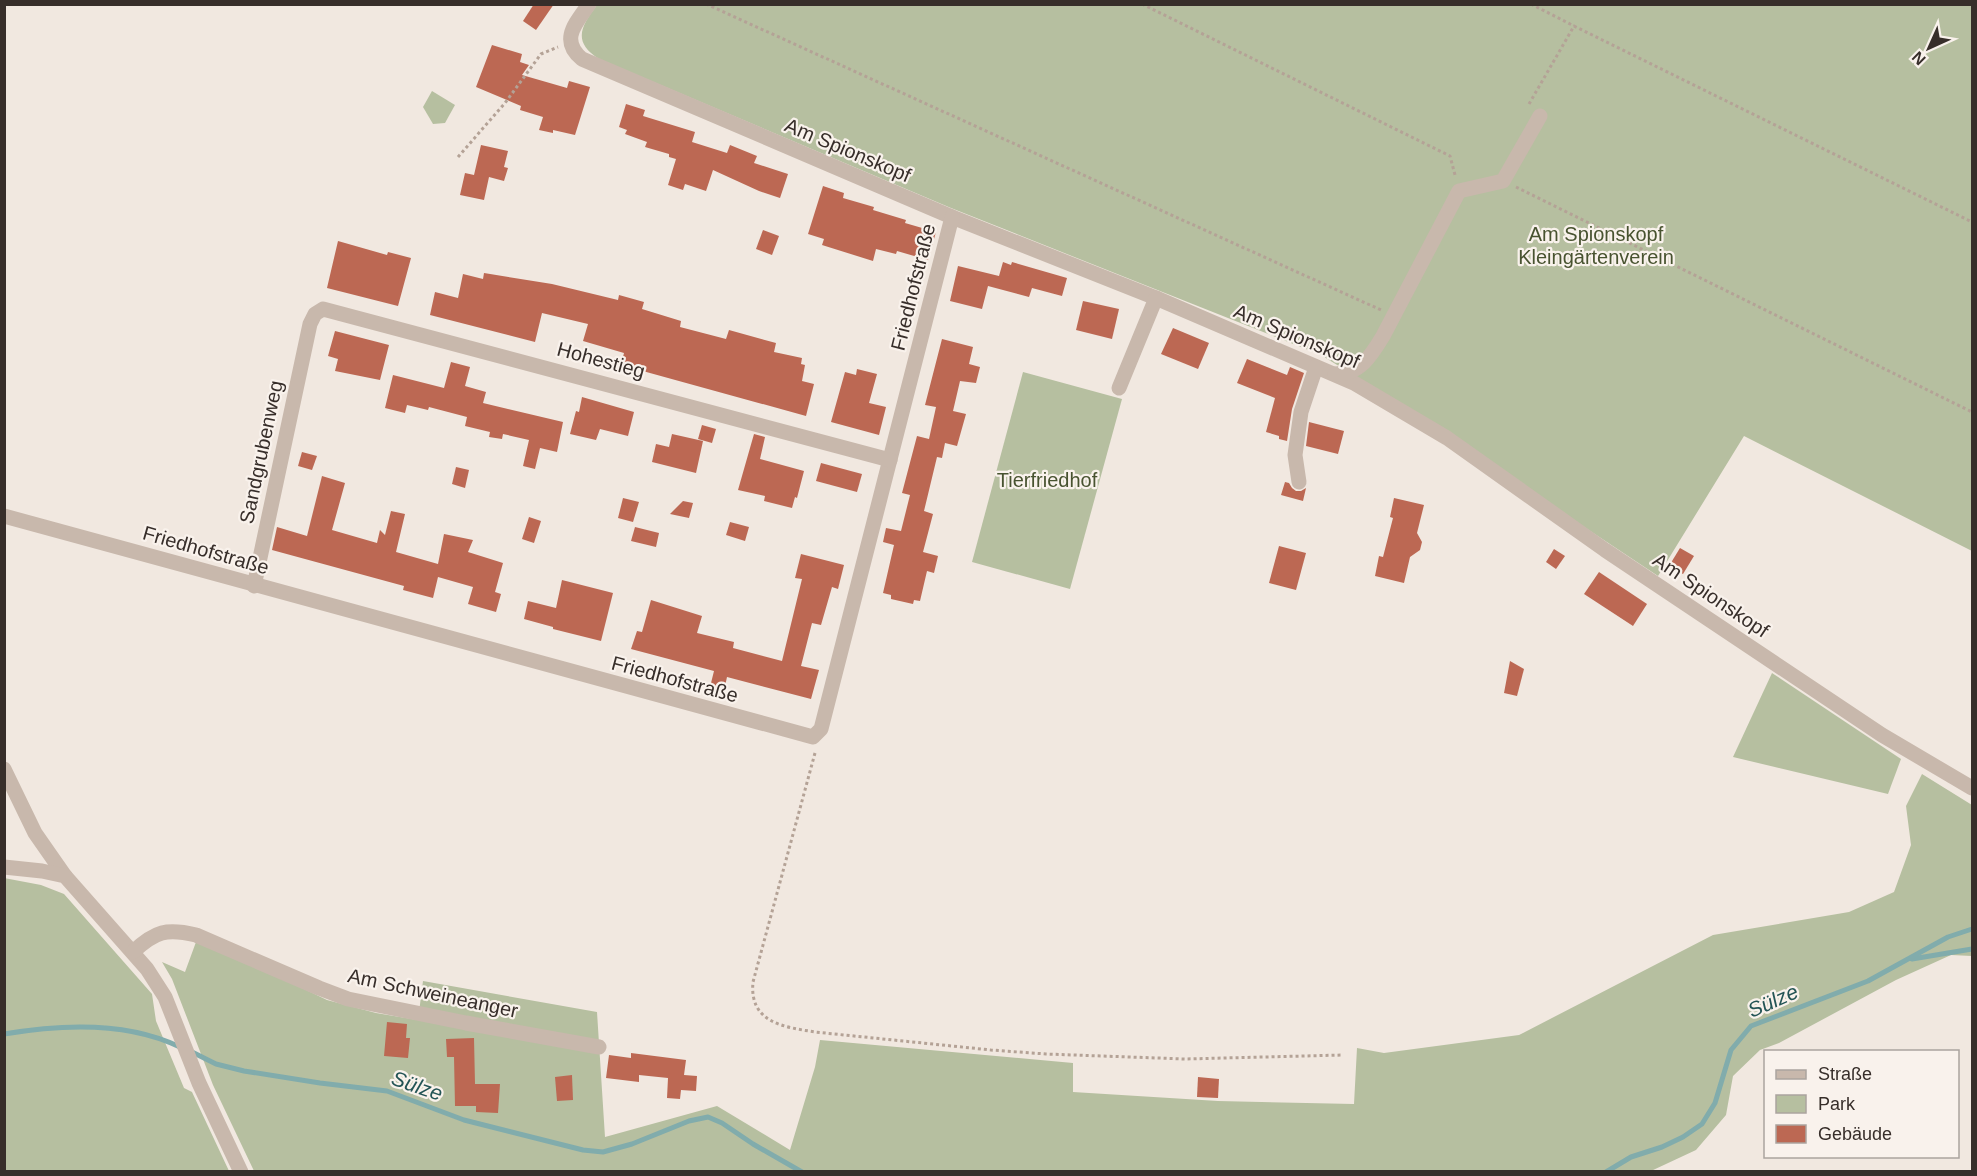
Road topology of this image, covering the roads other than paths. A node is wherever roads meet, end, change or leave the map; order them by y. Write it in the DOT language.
graph roads {
  1 [pos="589,4"];
  2 [pos="1534,111"];
  3 [pos="952,217"];
  4 [pos="1156,298"];
  5 [pos="309,327"];
  6 [pos="1322,370"];
  7 [pos="1119,388"];
  8 [pos="890,460"];
  9 [pos="1299,482"];
  10 [pos="4,516"];
  11 [pos="254,586"];
  12 [pos="4,769"];
  13 [pos="1972,788"];
  14 [pos="4,867"];
  15 [pos="65,876"];
  16 [pos="134,952"];
  17 [pos="598,1047"];
  18 [pos="241,1172"];
  1 -- 3 [label="street, Am Spionskopf"];
  2 -- 6 [label="street"];
  3 -- 4 [label="street, Am Spionskopf"];
  3 -- 8 [label="street, Friedhofstraße"];
  4 -- 6 [label="street, Am Spionskopf"];
  4 -- 7 [label="street"];
  5 -- 8 [label="street, Hohestieg"];
  5 -- 11 [label="street, Sandgrubenweg"];
  6 -- 9 [label="street"];
  6 -- 13 [label="street, Am Spionskopf"];
  8 -- 11 [label="street, Friedhofstraße"];
  10 -- 11 [label="street, Friedhofstraße"];
  12 -- 15 [label="street"];
  14 -- 15 [label="street"];
  15 -- 16 [label="street"];
  16 -- 17 [label="street, Am Schweineanger"];
  16 -- 18 [label="street"];
}
